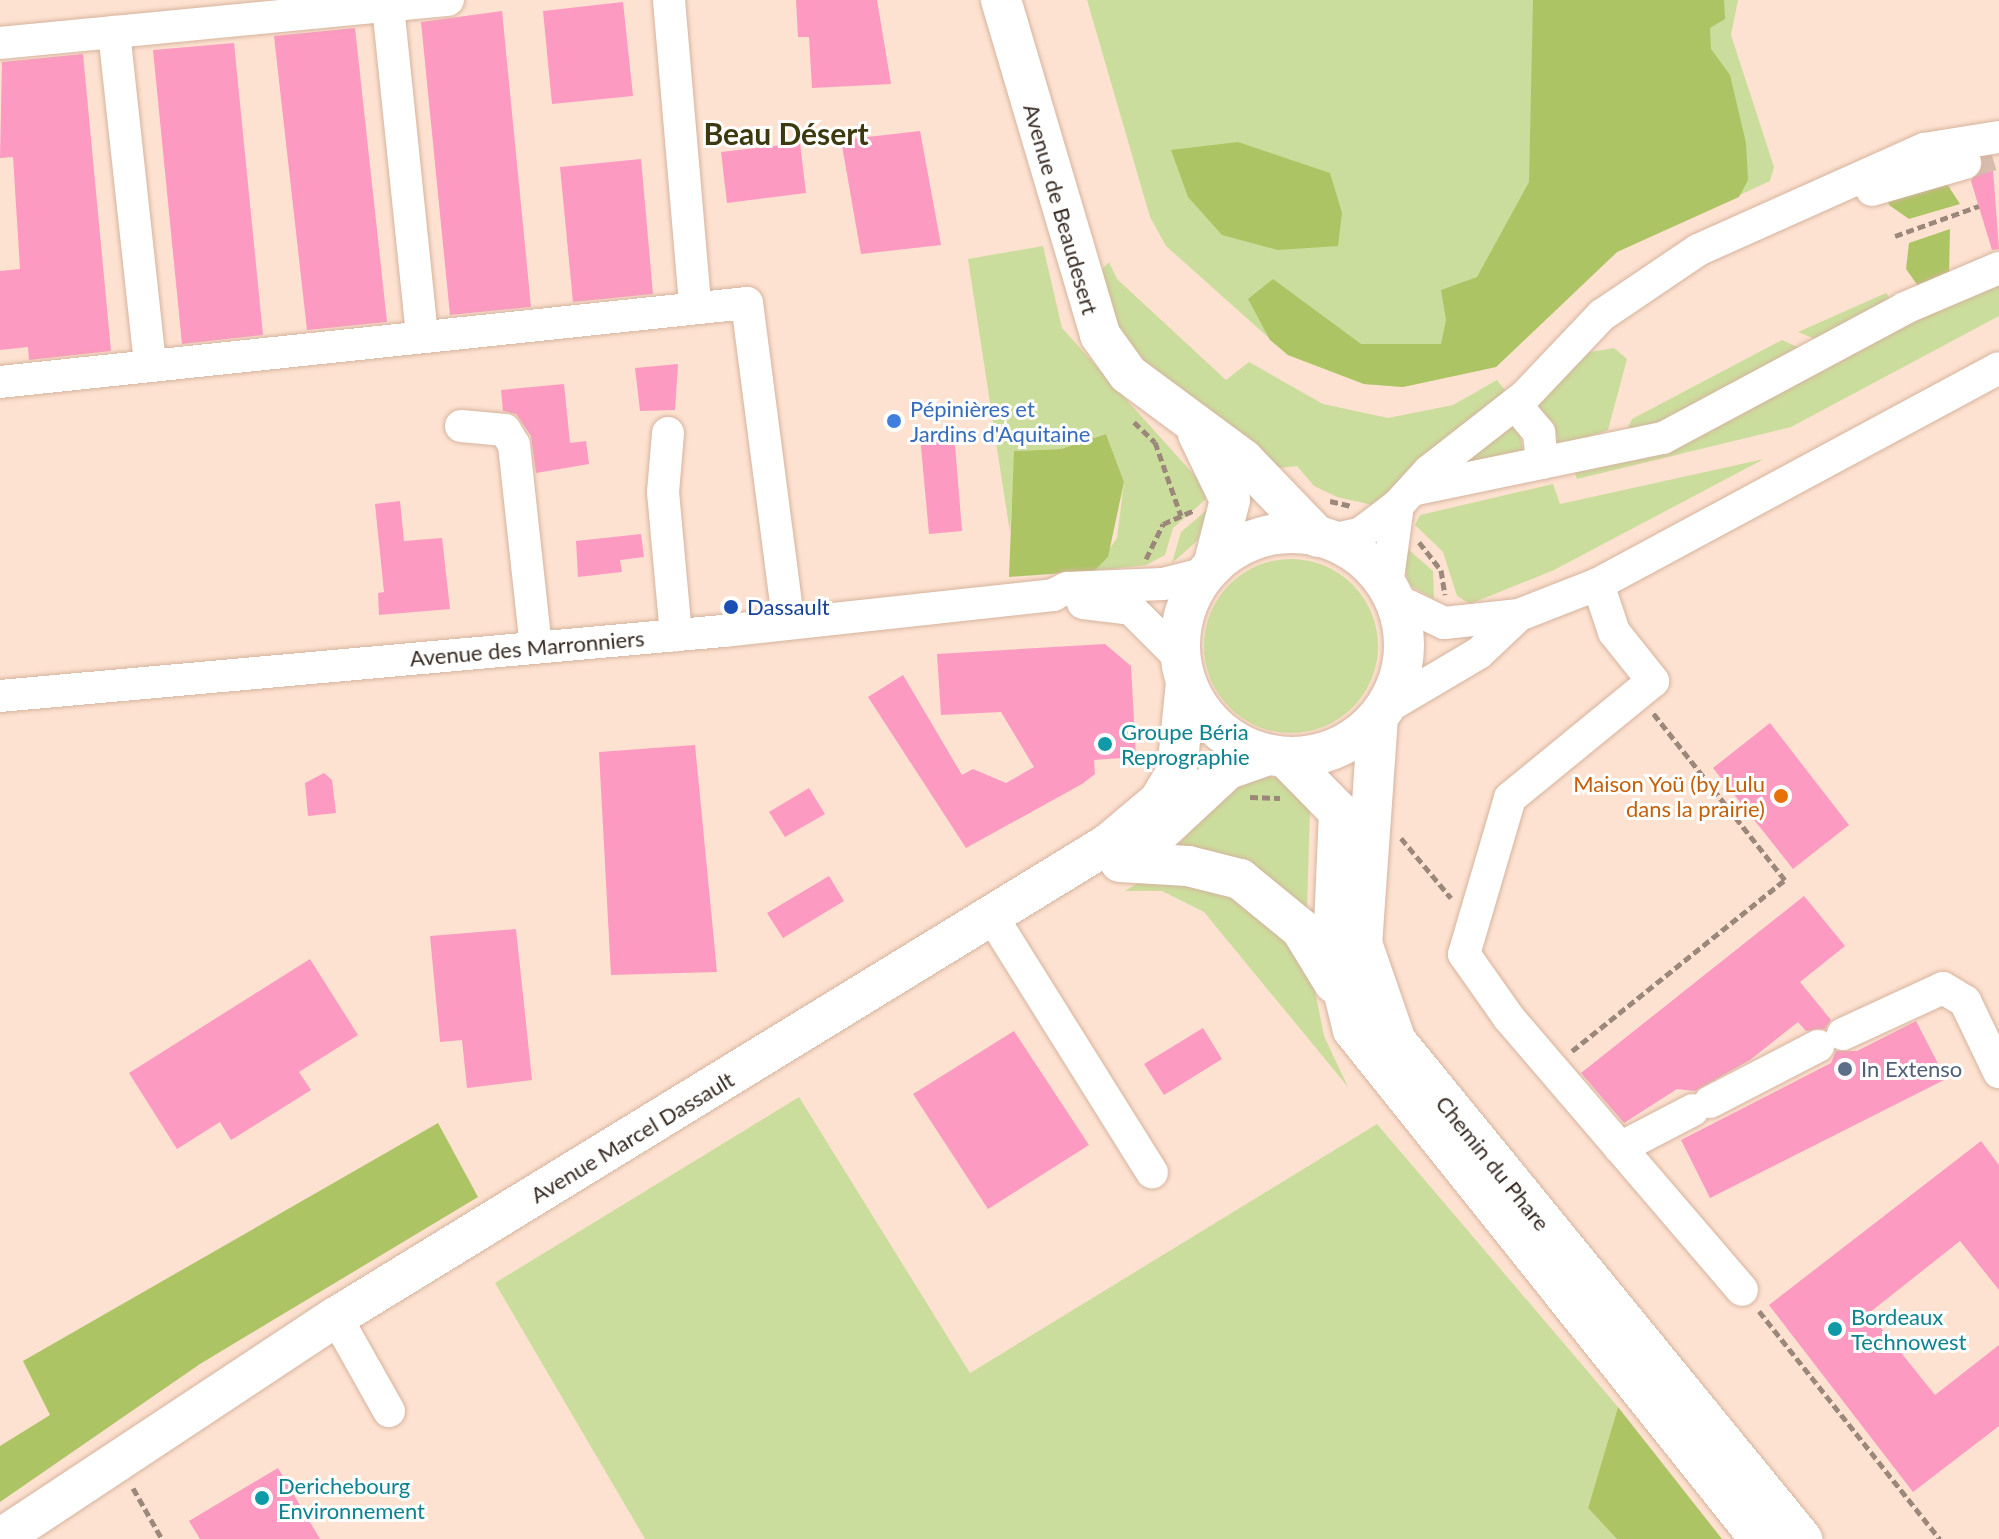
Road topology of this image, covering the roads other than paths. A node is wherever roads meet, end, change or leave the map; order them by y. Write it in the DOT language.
graph roads {
  1 [pos="448,0"];
  2 [pos="669,0"];
  3 [pos="1001,0"];
  4 [pos="388,6"];
  5 [pos="114,32"];
  6 [pos="0,43"];
  7 [pos="1989,152"];
  8 [pos="1999,268"];
  9 [pos="695,305"];
  10 [pos="422,336"];
  11 [pos="150,365"];
  12 [pos="1999,368"];
  13 [pos="0,382"];
  14 [pos="1515,404"];
  15 [pos="461,426"];
  16 [pos="1194,427"];
  17 [pos="668,433"];
  18 [pos="1542,463"];
  19 [pos="1407,497"];
  20 [pos="1324,538"];
  21 [pos="1210,569"];
  22 [pos="1598,584"];
  23 [pos="1391,592"];
  24 [pos="1053,595"];
  25 [pos="1519,615"];
  26 [pos="788,618"];
  27 [pos="676,635"];
  28 [pos="536,648"];
  29 [pos="1183,670"];
  30 [pos="0,696"];
  31 [pos="1382,712"];
  32 [pos="1277,756"];
  33 [pos="1120,862"];
  34 [pos="998,927"];
  35 [pos="1340,993"];
  36 [pos="1999,1072"];
  37 [pos="1620,1148"];
  38 [pos="1152,1172"];
  39 [pos="1742,1290"];
  40 [pos="342,1328"];
  41 [pos="389,1411"];
  42 [pos="0,1539"];
  43 [pos="43,1539"];
  44 [pos="1760,1539"];
  45 [pos="1802,1539"];
  1 -- 4 [label="street"];
  2 -- 9 [label="street"];
  3 -- 16 [label="main road, Avenue de Beaudesert"];
  4 -- 5 [label="street"];
  4 -- 10 [label="street"];
  5 -- 6 [label="street"];
  5 -- 11 [label="street"];
  7 -- 14 [label="street"];
  8 -- 18 [label="street"];
  9 -- 10 [label="street"];
  9 -- 26 [label="street"];
  10 -- 11 [label="street"];
  11 -- 13 [label="street"];
  12 -- 22 [label="street"];
  14 -- 18 [label="street"];
  14 -- 19 [label="street"];
  15 -- 28 [label="street"];
  16 -- 20 [label="main road, Avenue de Beaudesert"];
  16 -- 21 [label="main road"];
  17 -- 27 [label="street"];
  18 -- 19 [label="street"];
  19 -- 20 [label="street"];
  19 -- 23 [label="street"];
  20 -- 21 [label="main road"];
  20 -- 23 [label="main road"];
  21 -- 24 [label="street, Avenue des Marronniers"];
  21 -- 29 [label="main road"];
  22 -- 25 [label="street"];
  22 -- 37 [label="street"];
  23 -- 25 [label="street"];
  23 -- 31 [label="main road"];
  24 -- 26 [label="street, Avenue des Marronniers"];
  24 -- 29 [label="street, Avenue des Marronniers"];
  25 -- 31 [label="street"];
  26 -- 27 [label="street, Avenue des Marronniers"];
  27 -- 28 [label="street, Avenue des Marronniers"];
  28 -- 30 [label="street, Avenue des Marronniers"];
  29 -- 32 [label="main road"];
  29 -- 34 [label="main road, Avenue Marcel Dassault"];
  31 -- 32 [label="main road"];
  31 -- 45 [label="main road, Chemin du Phare"];
  32 -- 33 [label="main road, Avenue Marcel Dassault"];
  32 -- 35 [label="main road, Chemin du Phare"];
  33 -- 34 [label="main road, Avenue Marcel Dassault"];
  33 -- 35 [label="main road"];
  34 -- 38 [label="street"];
  34 -- 40 [label="main road, Avenue Marcel Dassault"];
  35 -- 44 [label="main road, Chemin du Phare"];
  36 -- 37 [label="street"];
  37 -- 39 [label="street"];
  40 -- 41 [label="street"];
  40 -- 42 [label="main road, Avenue Marcel Dassault"];
  40 -- 43 [label="main road, Avenue Marcel Dassault"];
}
